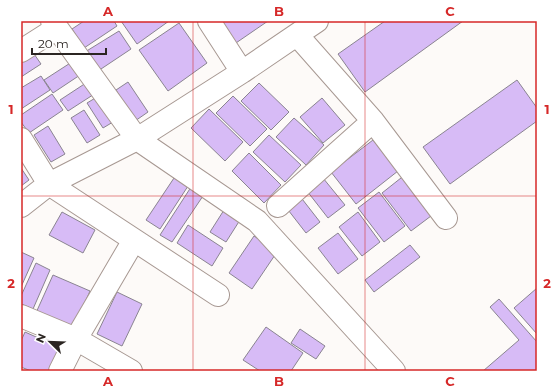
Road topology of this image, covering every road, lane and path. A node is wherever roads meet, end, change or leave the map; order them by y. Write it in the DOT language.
graph roads {
  1 [pos="209,21"];
  2 [pos="317,21"];
  3 [pos="55,24"];
  4 [pos="297,34"];
  5 [pos="21,51"];
  6 [pos="242,72"];
  7 [pos="373,121"];
  8 [pos="21,139"];
  9 [pos="137,139"];
  10 [pos="49,184"];
  11 [pos="21,206"];
  12 [pos="278,206"];
  13 [pos="446,218"];
  14 [pos="134,240"];
  15 [pos="218,295"];
  16 [pos="21,316"];
  17 [pos="76,339"];
  18 [pos="60,371"];
  19 [pos="131,371"];
  20 [pos="394,371"];
  1 -- 6 [label="street"];
  2 -- 4 [label="street"];
  3 -- 5 [label="street"];
  3 -- 9 [label="street"];
  4 -- 6 [label="street"];
  4 -- 7 [label="street"];
  6 -- 9 [label="street"];
  7 -- 12 [label="street"];
  7 -- 13 [label="street"];
  8 -- 10 [label="street"];
  9 -- 10 [label="street"];
  9 -- 20 [label="street"];
  10 -- 11 [label="street"];
  10 -- 14 [label="street"];
  14 -- 15 [label="street"];
  14 -- 17 [label="street"];
  16 -- 17 [label="street"];
  17 -- 18 [label="street"];
  17 -- 19 [label="street"];
}
